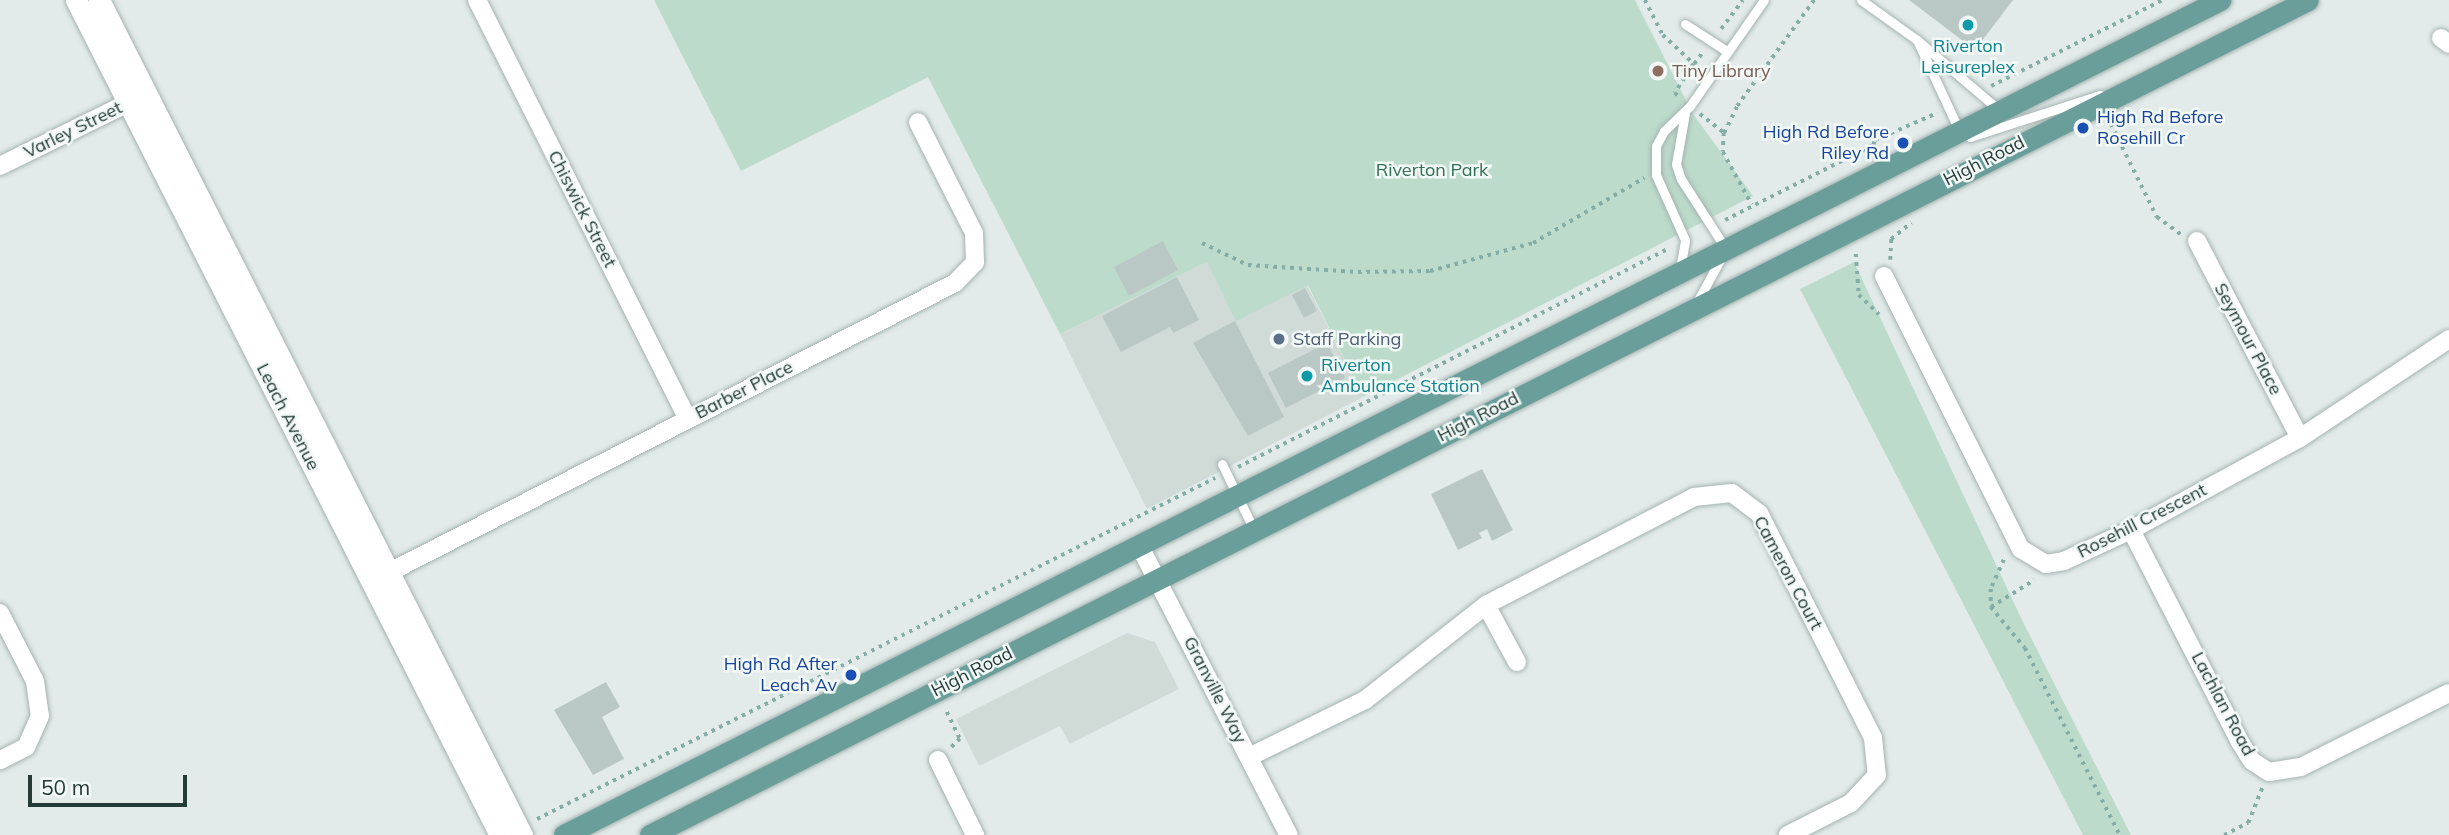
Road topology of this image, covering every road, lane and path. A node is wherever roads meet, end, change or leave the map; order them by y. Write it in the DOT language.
graph roads {
  1 [pos="76,0"];
  2 [pos="99,0"];
  3 [pos="477,0"];
  4 [pos="1764,0"];
  5 [pos="1814,0"];
  6 [pos="1861,0"];
  7 [pos="2163,0"];
  8 [pos="2308,0"];
  9 [pos="2207,3"];
  10 [pos="1685,24"];
  11 [pos="1917,40"];
  12 [pos="1725,50"];
  13 [pos="2147,79"];
  14 [pos="1976,94"];
  15 [pos="137,99"];
  16 [pos="1949,107"];
  17 [pos="1999,110"];
  18 [pos="1685,113"];
  19 [pos="918,122"];
  20 [pos="2111,124"];
  21 [pos="1959,130"];
  22 [pos="1724,132"];
  23 [pos="0,166"];
  24 [pos="1656,175"];
  25 [pos="1912,225"];
  26 [pos="1713,226"];
  27 [pos="1685,240"];
  28 [pos="2196,241"];
  29 [pos="1202,243"];
  30 [pos="1889,248"];
  31 [pos="1726,249"];
  32 [pos="1856,254"];
  33 [pos="1680,272"];
  34 [pos="1884,276"];
  35 [pos="1696,307"];
  36 [pos="1885,322"];
  37 [pos="2449,339"];
  38 [pos="688,419"];
  39 [pos="2300,438"];
  40 [pos="1224,469"];
  41 [pos="1237,495"];
  42 [pos="1254,530"];
  43 [pos="2131,530"];
  44 [pos="1139,545"];
  45 [pos="2004,553"];
  46 [pos="2046,564"];
  47 [pos="380,576"];
  48 [pos="1157,579"];
  49 [pos="1486,605"];
  50 [pos="1991,607"];
  51 [pos="0,613"];
  52 [pos="1517,662"];
  53 [pos="2449,693"];
  54 [pos="947,712"];
  55 [pos="1250,757"];
  56 [pos="0,760"];
  57 [pos="938,760"];
  58 [pos="2269,772"];
  59 [pos="525,829"];
  60 [pos="500,835"];
  61 [pos="564,835"];
  62 [pos="650,835"];
  63 [pos="975,835"];
  64 [pos="1289,835"];
  65 [pos="1788,835"];
  66 [pos="2120,835"];
  67 [pos="2224,835"];
  1 -- 15 [label="street, Leach Avenue"];
  2 -- 15 [label="street, Leach Avenue"];
  3 -- 38 [label="street, Chiswick Street"];
  4 -- 12 [label="lane"];
  5 -- 22 [label="path"];
  6 -- 11 [label="lane"];
  7 -- 14 [label="path"];
  8 -- 13 [label="main road, High Road"];
  9 -- 17 [label="main road"];
  10 -- 12 [label="lane"];
  11 -- 14 [label="lane"];
  11 -- 16 [label="lane"];
  12 -- 18 [label="lane"];
  13 -- 21 [label="lane"];
  13 -- 35 [label="main road, High Road"];
  14 -- 17 [label="lane"];
  15 -- 23 [label="street, Varley Street"];
  15 -- 47 [label="street, Leach Avenue"];
  16 -- 21 [label="lane"];
  16 -- 26 [label="path"];
  17 -- 21 [label="main road"];
  18 -- 24 [label="lane"];
  18 -- 26 [label="lane"];
  19 -- 38 [label="street, Barber Place"];
  20 -- 28 [label="path"];
  21 -- 31 [label="main road"];
  24 -- 27 [label="lane"];
  24 -- 29 [label="path"];
  25 -- 30 [label="path"];
  26 -- 31 [label="lane"];
  27 -- 33 [label="lane"];
  27 -- 40 [label="path"];
  28 -- 39 [label="street, Seymour Place"];
  31 -- 33 [label="main road"];
  31 -- 35 [label="lane"];
  32 -- 36 [label="path"];
  33 -- 41 [label="main road"];
  34 -- 46 [label="street"];
  35 -- 42 [label="main road, High Road"];
  37 -- 39 [label="street, Rosehill Crescent"];
  38 -- 47 [label="street, Barber Place"];
  39 -- 43 [label="street, Rosehill Crescent"];
  40 -- 41 [label="lane"];
  40 -- 59 [label="path"];
  41 -- 42 [label="lane"];
  41 -- 44 [label="main road"];
  42 -- 48 [label="main road, High Road"];
  43 -- 46 [label="street, Rosehill Crescent"];
  43 -- 58 [label="street, Lachlan Road"];
  44 -- 48 [label="street, Granville Way"];
  44 -- 61 [label="main road"];
  45 -- 50 [label="path"];
  46 -- 50 [label="path"];
  47 -- 59 [label="street, Leach Avenue"];
  47 -- 60 [label="street, Leach Avenue"];
  48 -- 55 [label="street, Granville Way"];
  48 -- 62 [label="main road, High Road"];
  49 -- 52 [label="street"];
  49 -- 55 [label="street, Cameron Court"];
  49 -- 65 [label="street, Cameron Court"];
  50 -- 66 [label="path"];
  51 -- 56 [label="street"];
  53 -- 58 [label="street, Lachlan Road"];
  54 -- 57 [label="path"];
  55 -- 64 [label="street, Granville Way"];
  57 -- 63 [label="street"];
  58 -- 67 [label="path"];
}
